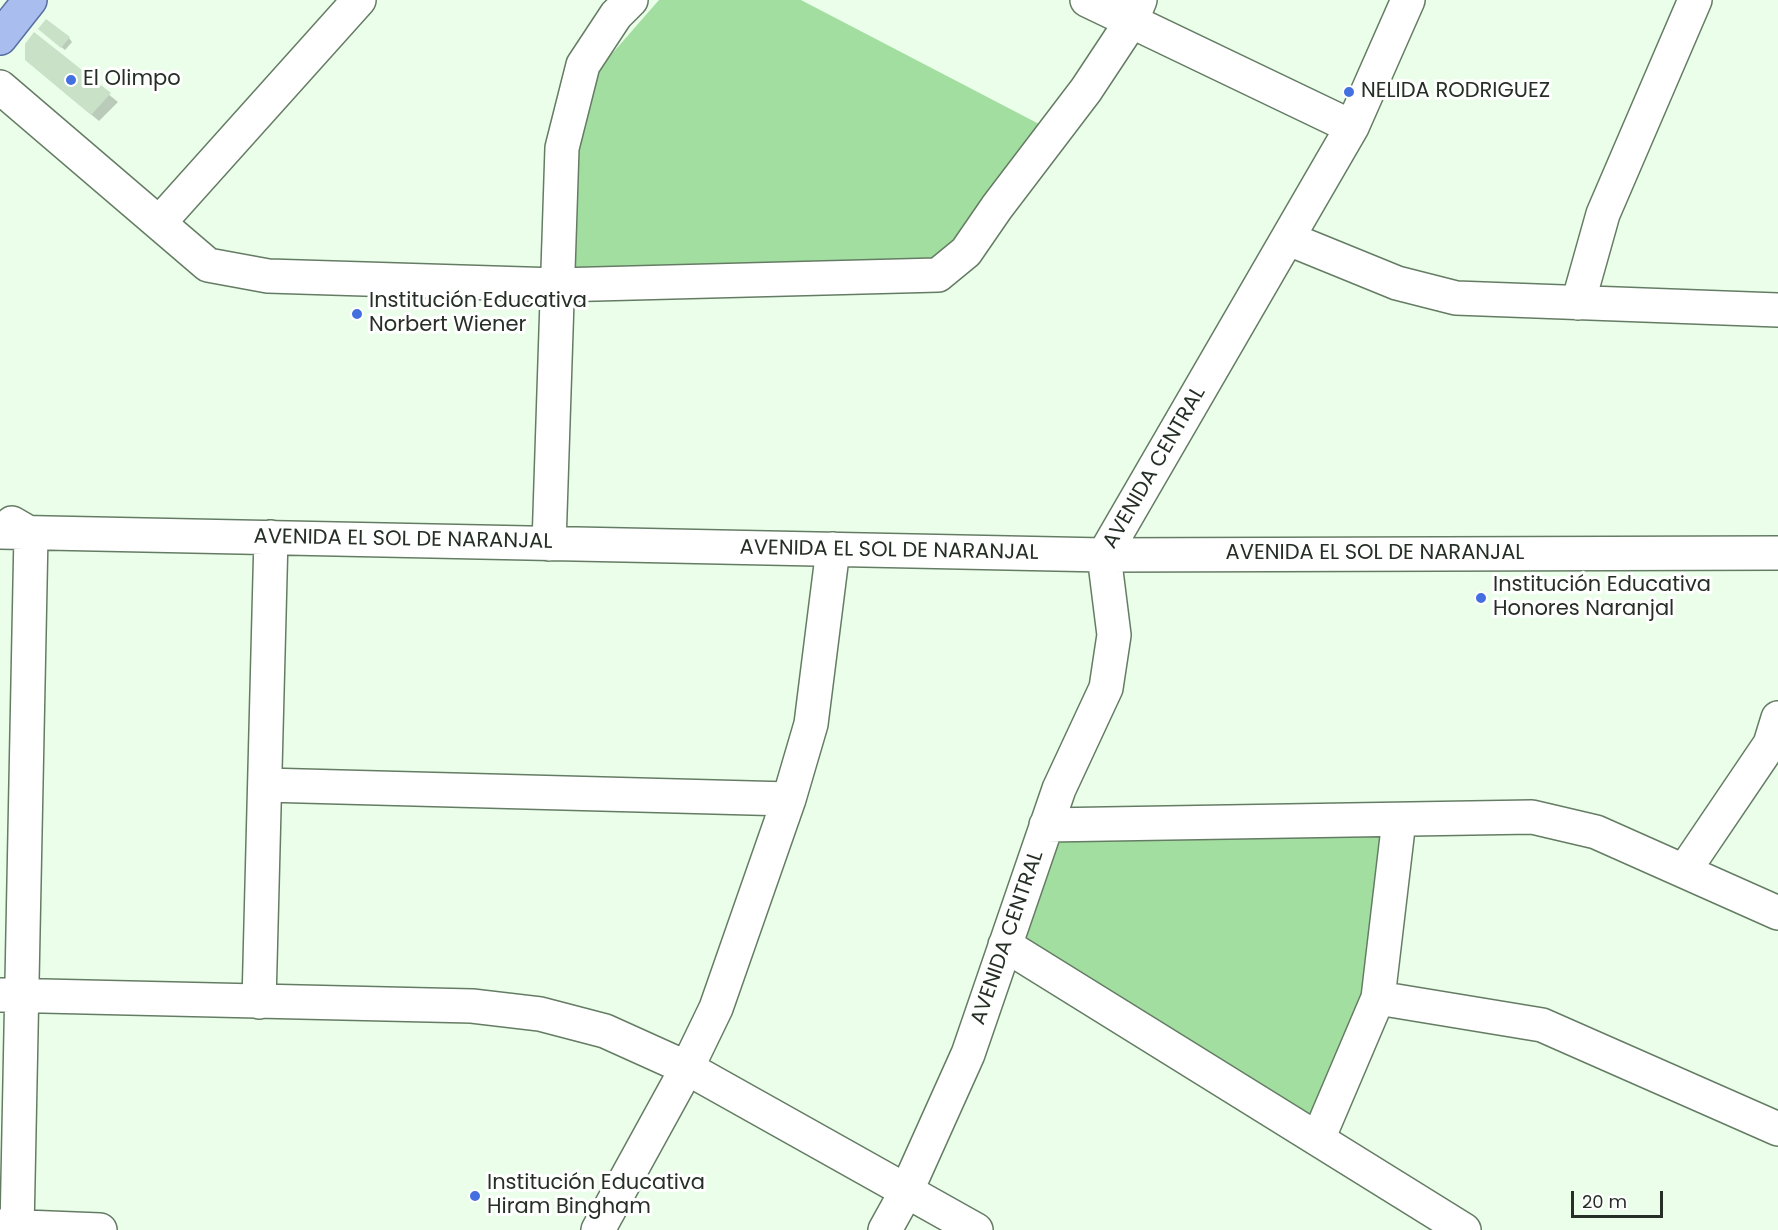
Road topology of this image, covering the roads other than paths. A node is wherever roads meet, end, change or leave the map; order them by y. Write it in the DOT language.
graph roads {
  1 [pos="30,0"];
  2 [pos="359,0"];
  3 [pos="631,0"];
  4 [pos="1087,0"];
  5 [pos="1408,0"];
  6 [pos="1695,0"];
  7 [pos="1135,11"];
  8 [pos="0,38"];
  9 [pos="0,87"];
  10 [pos="1352,127"];
  11 [pos="159,223"];
  12 [pos="1289,239"];
  13 [pos="557,285"];
  14 [pos="1578,303"];
  15 [pos="1778,310"];
  16 [pos="0,516"];
  17 [pos="16,533"];
  18 [pos="271,537"];
  19 [pos="549,544"];
  20 [pos="833,549"];
  21 [pos="1778,554"];
  22 [pos="1104,555"];
  23 [pos="1778,718"];
  24 [pos="265,785"];
  25 [pos="13,789"];
  26 [pos="789,799"];
  27 [pos="1399,820"];
  28 [pos="1046,825"];
  29 [pos="1684,871"];
  30 [pos="1778,913"];
  31 [pos="1005,945"];
  32 [pos="11,995"];
  33 [pos="1378,998"];
  34 [pos="259,1002"];
  35 [pos="687,1068"];
  36 [pos="1778,1129"];
  37 [pos="1318,1139"];
  38 [pos="906,1192"];
  39 [pos="11,1227"];
  40 [pos="100,1230"];
  41 [pos="598,1230"];
  42 [pos="885,1230"];
  43 [pos="976,1230"];
  44 [pos="1464,1230"];
  1 -- 8 [label="main road"];
  2 -- 11 [label="street"];
  3 -- 13 [label="street"];
  4 -- 7 [label="street"];
  5 -- 10 [label="street, AVENIDA CENTRAL"];
  6 -- 14 [label="street"];
  7 -- 10 [label="street"];
  7 -- 13 [label="street"];
  9 -- 11 [label="street"];
  10 -- 12 [label="street, AVENIDA CENTRAL"];
  11 -- 13 [label="street"];
  12 -- 14 [label="street"];
  12 -- 22 [label="street, AVENIDA CENTRAL"];
  13 -- 19 [label="street"];
  14 -- 15 [label="street"];
  16 -- 17 [label="street"];
  17 -- 18 [label="street, AVENIDA EL SOL DE NARANJAL"];
  17 -- 25 [label="street"];
  18 -- 19 [label="street, AVENIDA EL SOL DE NARANJAL"];
  18 -- 24 [label="street"];
  19 -- 20 [label="street, AVENIDA EL SOL DE NARANJAL"];
  20 -- 22 [label="street, AVENIDA EL SOL DE NARANJAL"];
  20 -- 26 [label="street"];
  21 -- 22 [label="street, AVENIDA EL SOL DE NARANJAL"];
  22 -- 28 [label="street, AVENIDA CENTRAL"];
  23 -- 29 [label="street"];
  24 -- 26 [label="street"];
  24 -- 34 [label="street"];
  25 -- 32 [label="street"];
  26 -- 35 [label="street"];
  27 -- 28 [label="street"];
  27 -- 29 [label="street"];
  27 -- 33 [label="street"];
  28 -- 31 [label="street, AVENIDA CENTRAL"];
  29 -- 30 [label="street"];
  31 -- 37 [label="street"];
  31 -- 38 [label="street, AVENIDA CENTRAL"];
  32 -- 34 [label="street"];
  32 -- 39 [label="street"];
  33 -- 36 [label="street"];
  33 -- 37 [label="street"];
  34 -- 35 [label="street"];
  35 -- 38 [label="street"];
  35 -- 41 [label="street"];
  37 -- 44 [label="street"];
  38 -- 42 [label="street, AVENIDA CENTRAL"];
  38 -- 43 [label="street"];
  39 -- 40 [label="street"];
}
